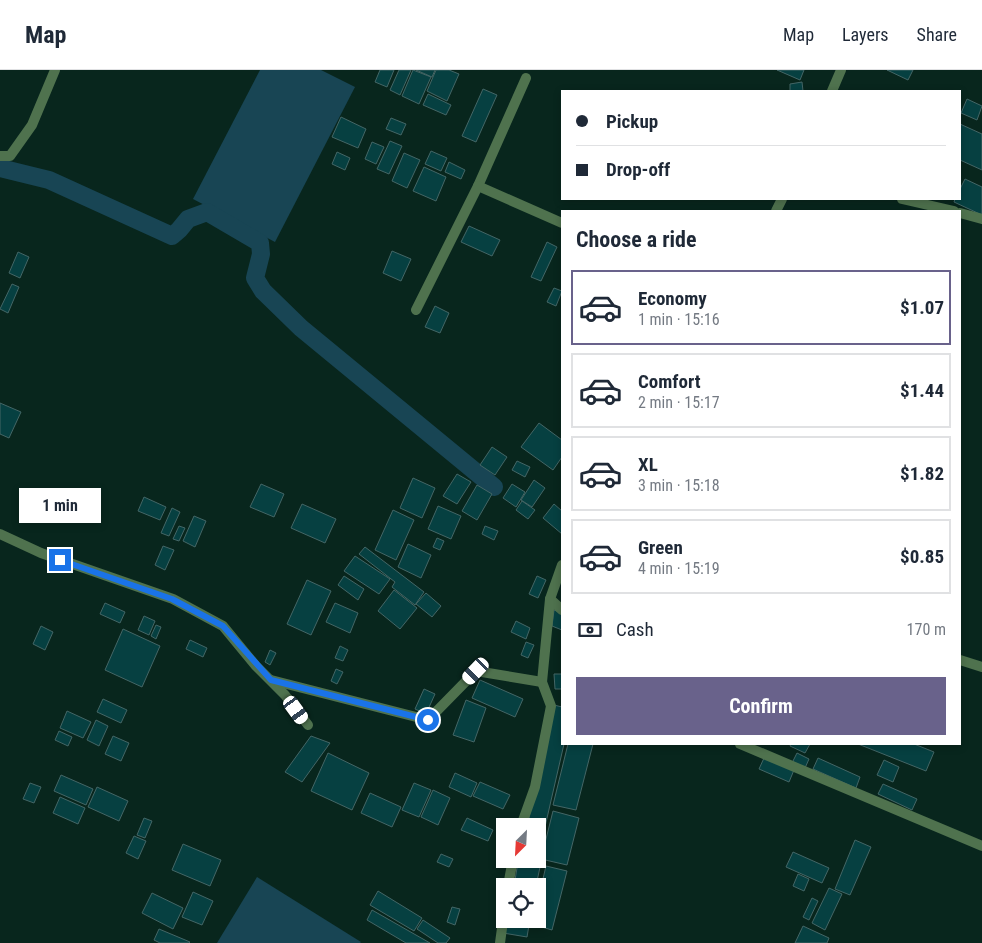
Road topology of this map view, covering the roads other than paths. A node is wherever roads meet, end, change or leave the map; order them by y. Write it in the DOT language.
graph roads {
  1 [pos="55,70"];
  2 [pos="841,70"];
  3 [pos="526,78"];
  4 [pos="832,90"];
  5 [pos="0,156"];
  6 [pos="478,186"];
  7 [pos="906,200"];
  8 [pos="950,210"];
  9 [pos="961,213"];
  10 [pos="982,219"];
  11 [pos="561,223"];
  12 [pos="416,310"];
  13 [pos="0,534"];
  14 [pos="561,569"];
  15 [pos="550,599"];
  16 [pos="561,609"];
  17 [pos="961,660"];
  18 [pos="982,667"];
  19 [pos="271,680"];
  20 [pos="542,682"];
  21 [pos="308,725"];
  22 [pos="742,745"];
  23 [pos="525,818"];
  24 [pos="982,846"];
  25 [pos="502,928"];
  26 [pos="500,943"];
  1 -- 5 [label="street"];
  2 -- 4 [label="street"];
  3 -- 6 [label="street"];
  6 -- 11 [label="street"];
  6 -- 12 [label="street"];
  7 -- 8 [label="street"];
  9 -- 10 [label="street"];
  13 -- 19 [label="street"];
  14 -- 15 [label="street"];
  15 -- 16 [label="street"];
  15 -- 20 [label="street"];
  17 -- 18 [label="street"];
  19 -- 20 [label="street"];
  19 -- 21 [label="street"];
  20 -- 23 [label="street"];
  22 -- 24 [label="street"];
  25 -- 26 [label="street"];
}
